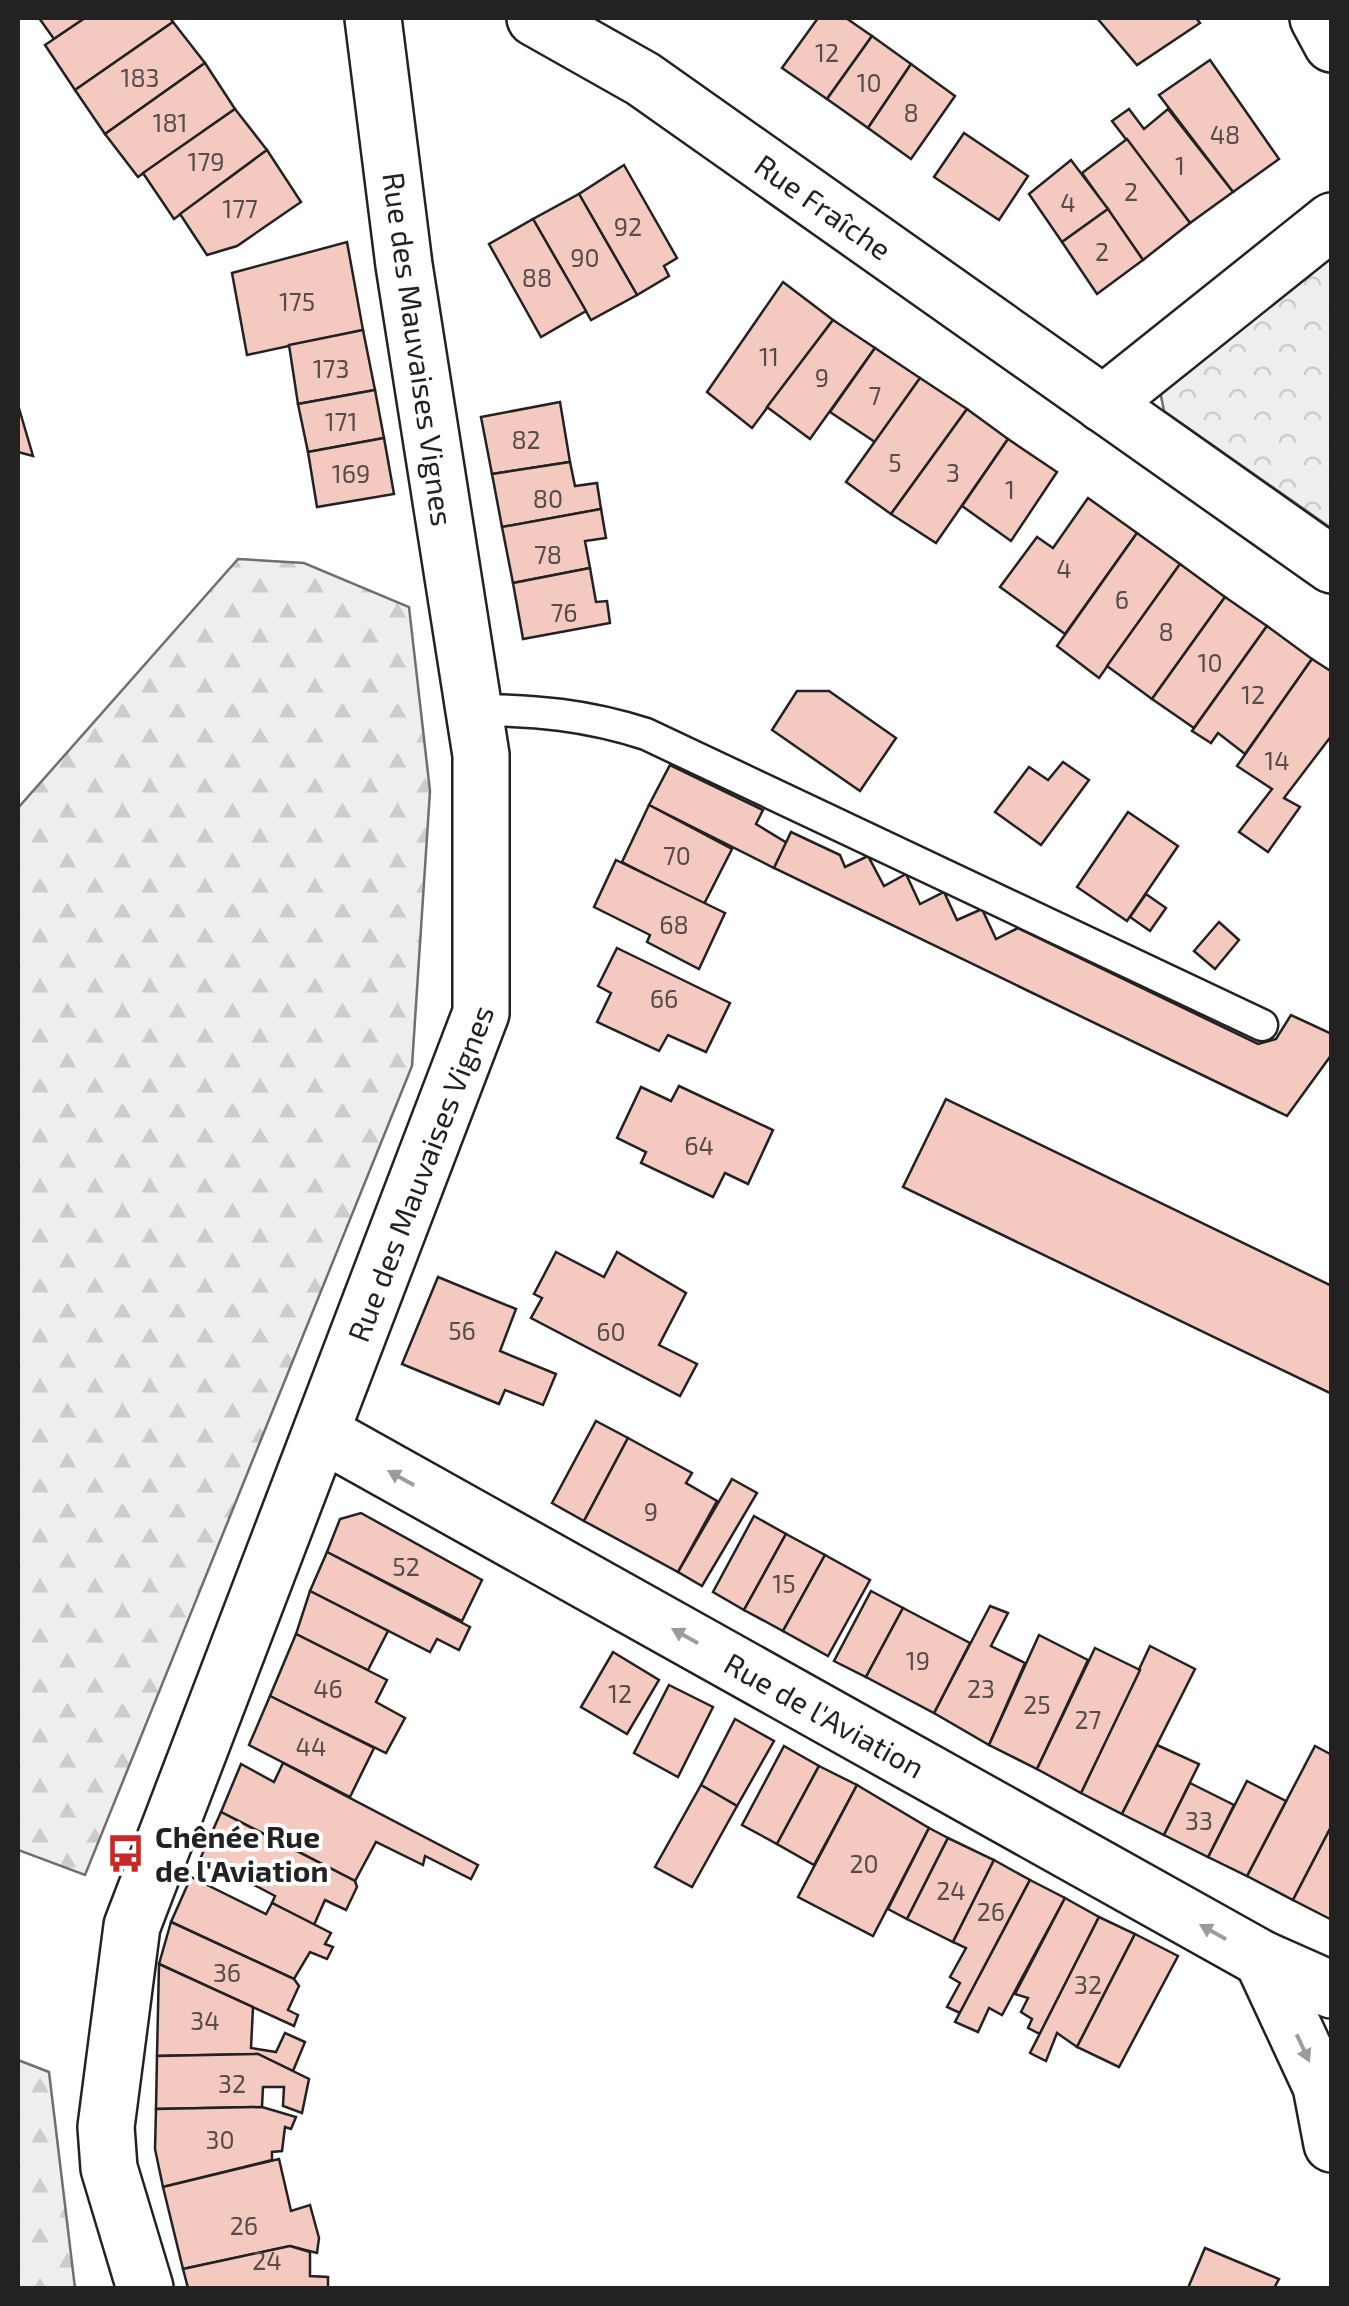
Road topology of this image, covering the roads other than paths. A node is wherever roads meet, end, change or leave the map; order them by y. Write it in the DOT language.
graph roads {
  1 [pos="373,18"];
  2 [pos="535,18"];
  3 [pos="1318,18"];
  4 [pos="1332,44"];
  5 [pos="1332,221"];
  6 [pos="1103,404"];
  7 [pos="1332,564"];
  8 [pos="473,710"];
  9 [pos="1262,1025"];
  10 [pos="323,1434"];
  11 [pos="1262,1960"];
  12 [pos="1332,1990"];
  13 [pos="1332,2144"];
  14 [pos="145,2288"];
  1 -- 8 [label="street, Rue des Mauvaises Vignes"];
  2 -- 6 [label="street, Rue Fraîche"];
  3 -- 4 [label="street"];
  5 -- 6 [label="street"];
  6 -- 7 [label="street, Rue Fraîche"];
  8 -- 9 [label="lane"];
  8 -- 10 [label="street, Rue des Mauvaises Vignes"];
  11 -- 10 [label="street, Rue de l'Aviation, one-way"];
  10 -- 14 [label="street, Rue des Mauvaises Vignes"];
  11 -- 12 [label="street, Rue de l'Aviation"];
  11 -- 13 [label="street, one-way"];
}
